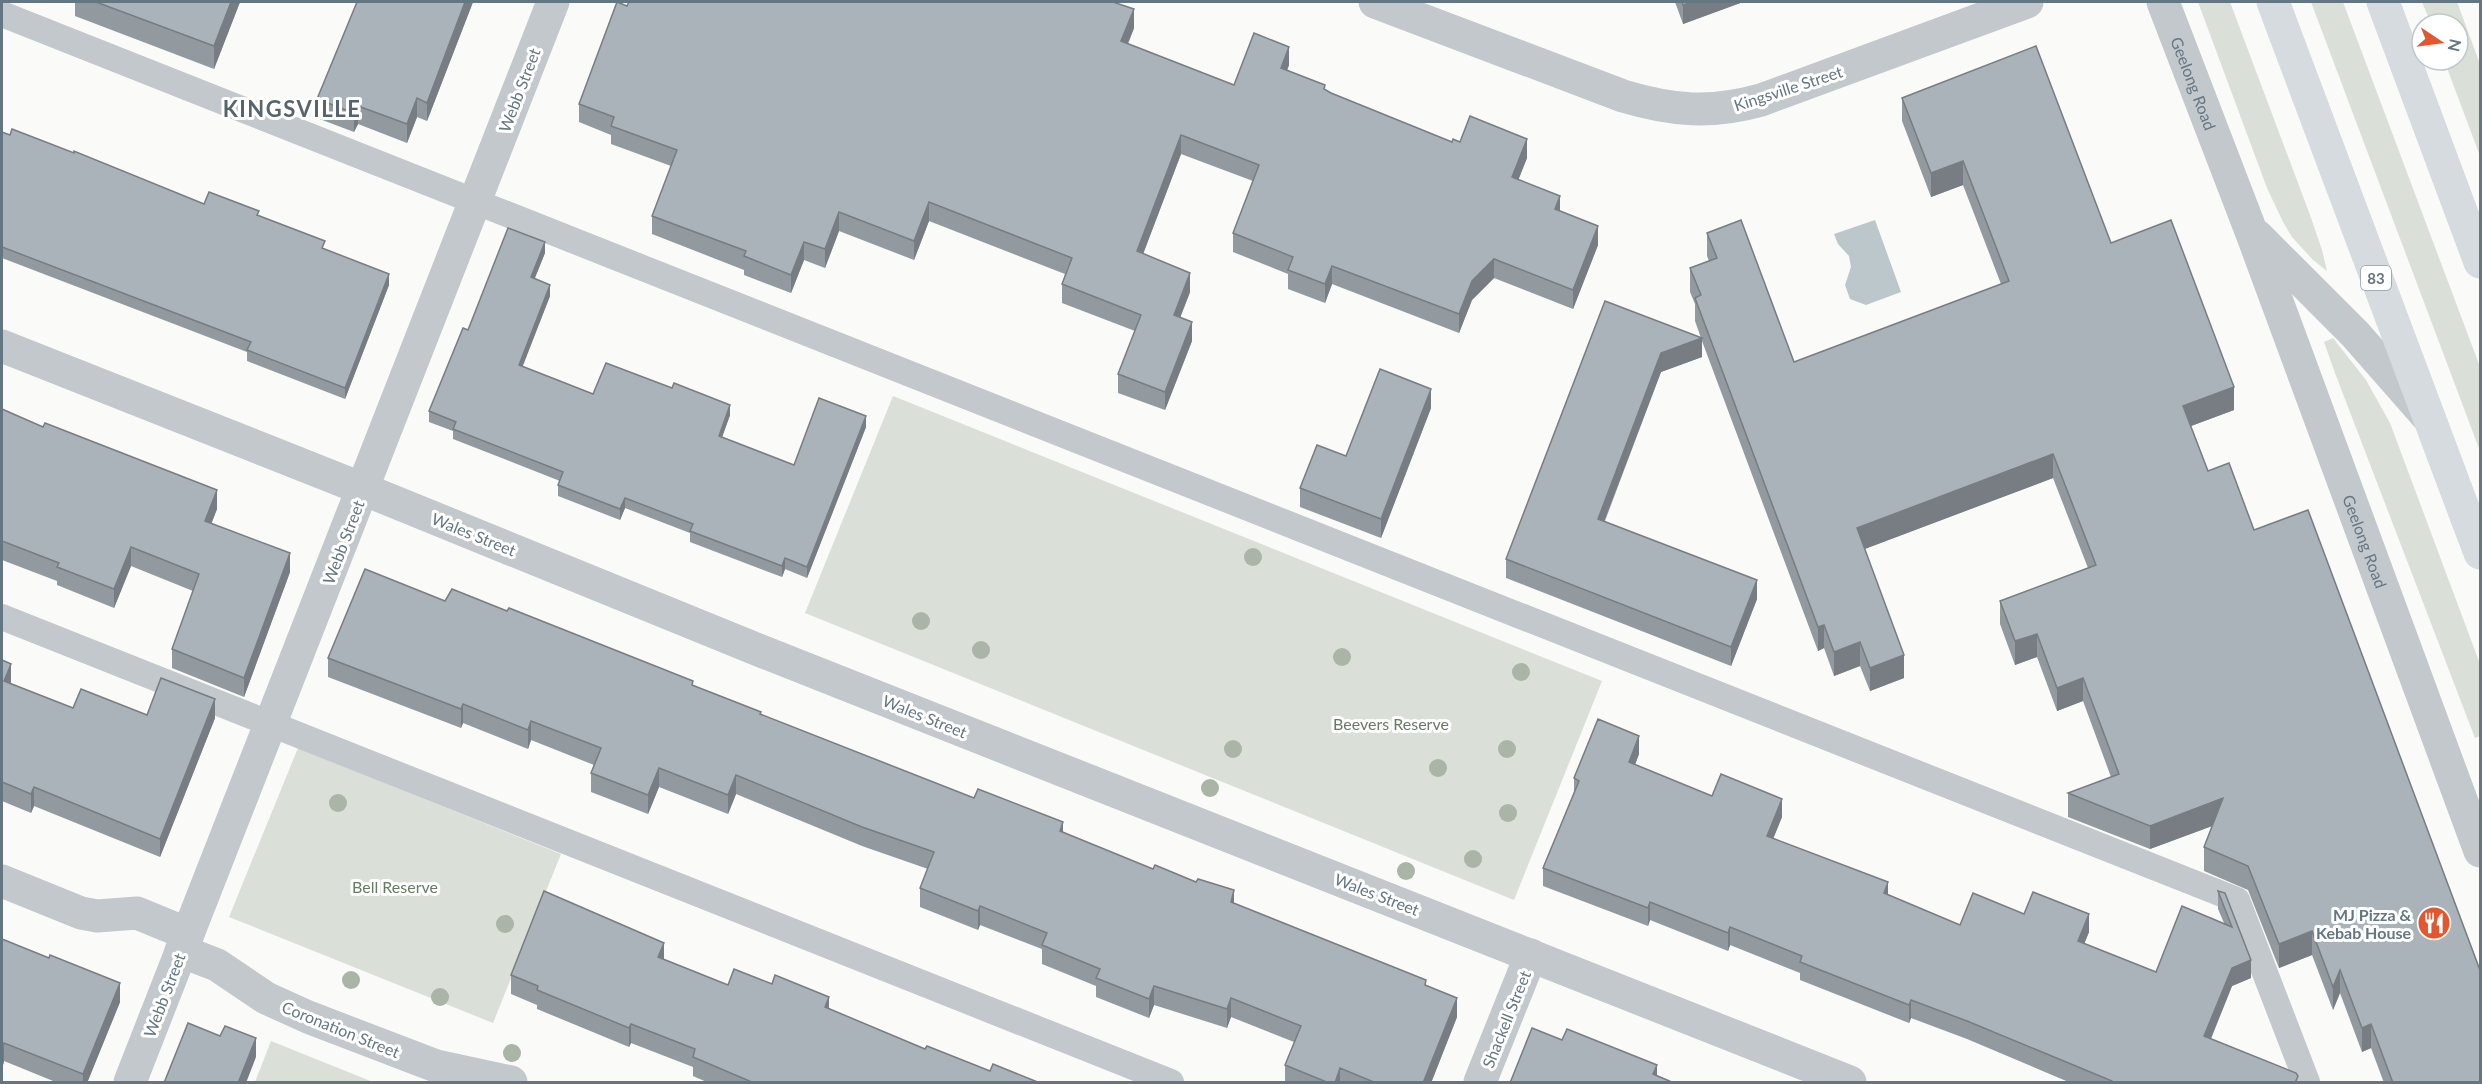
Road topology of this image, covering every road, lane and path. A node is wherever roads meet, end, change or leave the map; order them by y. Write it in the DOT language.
graph roads {
  1 [pos="553,2"];
  2 [pos="1375,2"];
  3 [pos="2027,2"];
  4 [pos="2163,2"];
  5 [pos="2273,2"];
  6 [pos="2383,2"];
  7 [pos="2,14"];
  8 [pos="475,203"];
  9 [pos="2252,231"];
  10 [pos="2481,262"];
  11 [pos="2,346"];
  12 [pos="2428,417"];
  13 [pos="363,489"];
  14 [pos="2481,553"];
  15 [pos="2,617"];
  16 [pos="271,724"];
  17 [pos="2481,851"];
  18 [pos="2,881"];
  19 [pos="185,943"];
  20 [pos="1531,955"];
  21 [pos="130,1083"];
  22 [pos="511,1083"];
  23 [pos="1171,1083"];
  24 [pos="1480,1083"];
  25 [pos="1850,1083"];
  26 [pos="2307,1083"];
  1 -- 8 [label="street, Webb Street"];
  2 -- 3 [label="street, Kingsville Street"];
  4 -- 9 [label="street, Geelong Road"];
  5 -- 12 [label="highway, Geelong Road / 83"];
  6 -- 10 [label="highway"];
  7 -- 8 [label="lane"];
  8 -- 13 [label="street, Webb Street"];
  8 -- 26 [label="lane"];
  9 -- 12 [label="street, Geelong Road"];
  9 -- 17 [label="street, Geelong Road"];
  11 -- 13 [label="street, Wales Street"];
  12 -- 14 [label="highway, Geelong Road / 83"];
  13 -- 16 [label="street, Webb Street"];
  13 -- 20 [label="street, Wales Street"];
  15 -- 16 [label="lane"];
  16 -- 19 [label="street, Webb Street"];
  16 -- 23 [label="lane"];
  18 -- 19 [label="street, Coronation Street"];
  19 -- 21 [label="street, Webb Street"];
  19 -- 22 [label="street, Coronation Street"];
  20 -- 24 [label="street, Shackell Street"];
  20 -- 25 [label="street, Wales Street"];
}
